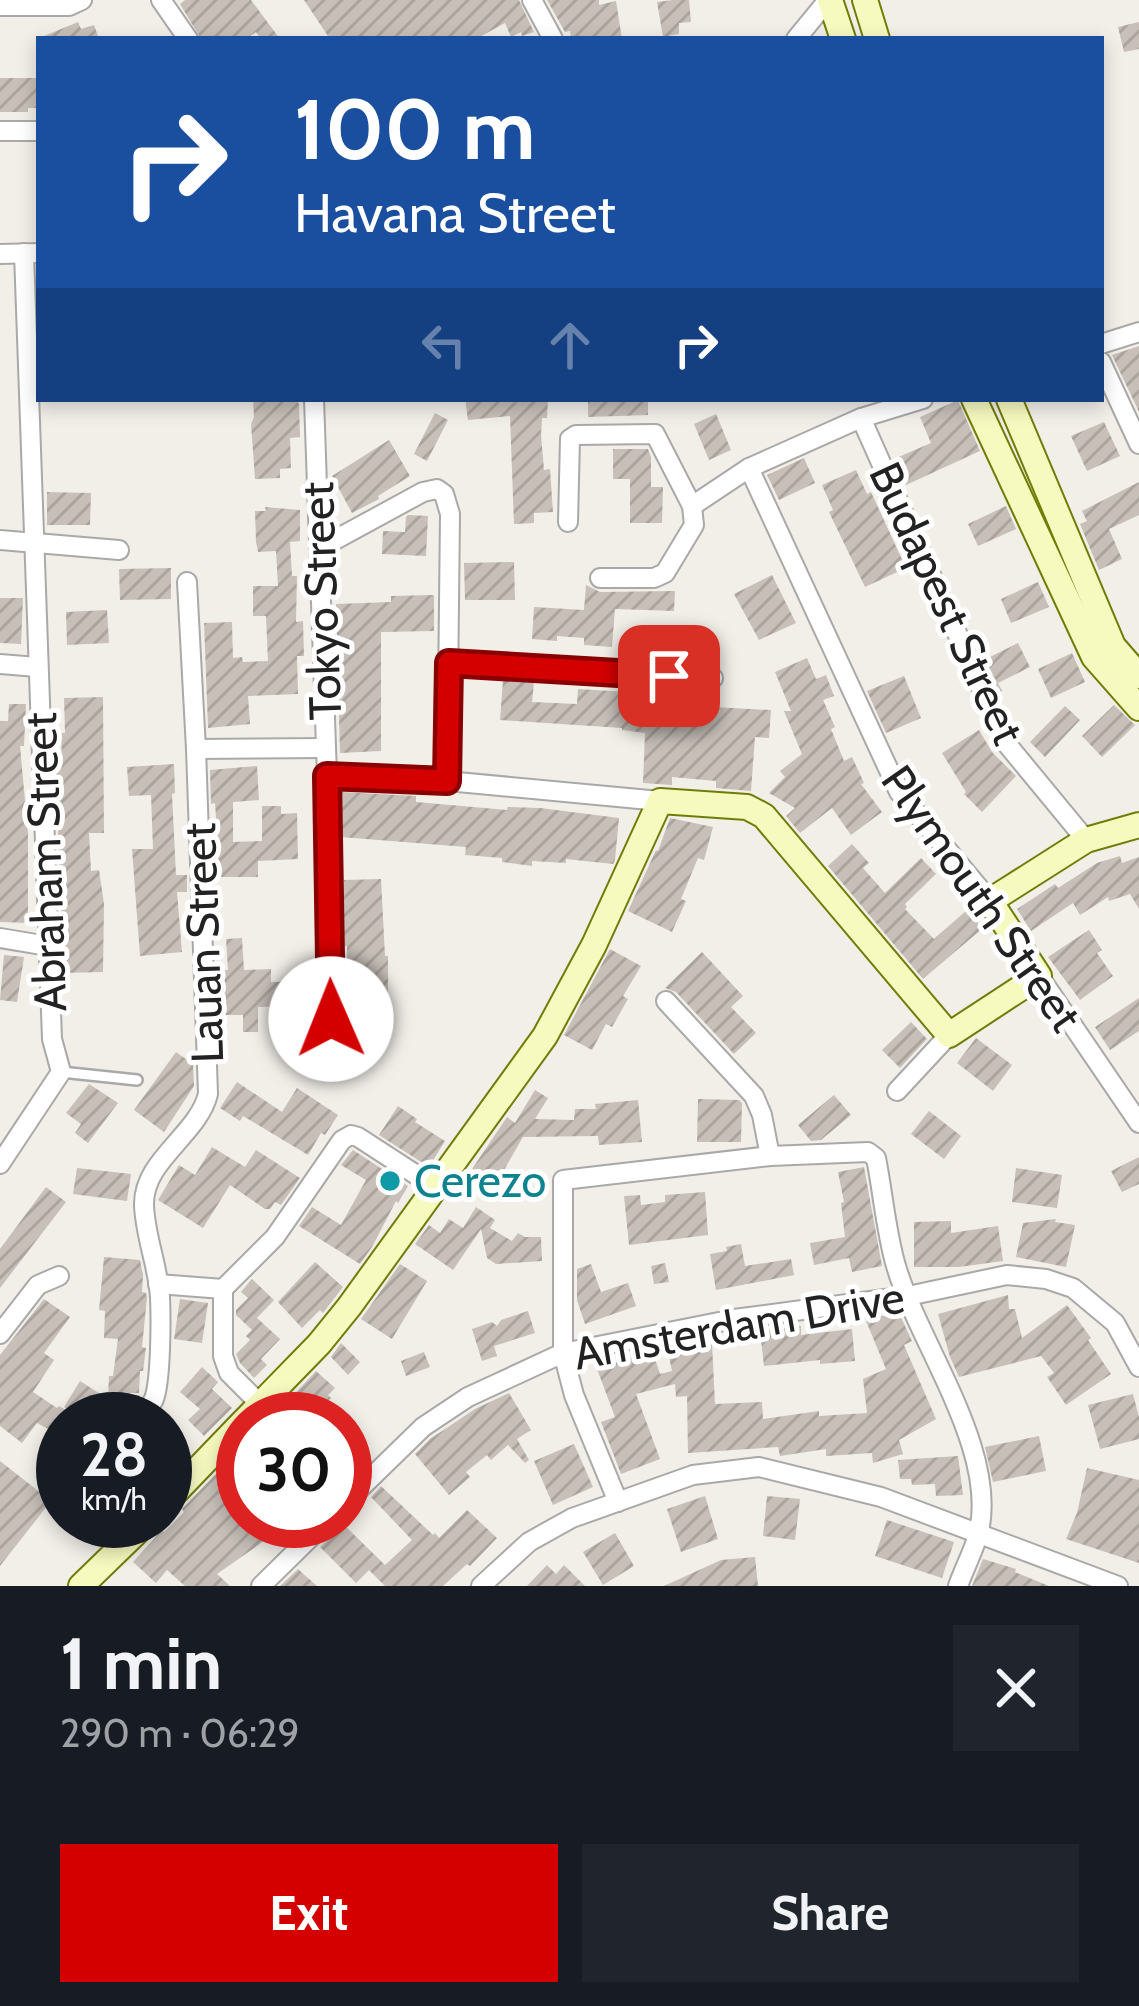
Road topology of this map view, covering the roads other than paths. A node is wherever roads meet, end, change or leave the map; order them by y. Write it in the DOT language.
graph roads {
  1 [pos="82,0"];
  2 [pos="161,0"];
  3 [pos="532,0"];
  4 [pos="829,0"];
  5 [pos="865,0"];
  6 [pos="0,6"];
  7 [pos="186,36"];
  8 [pos="551,36"];
  9 [pos="799,36"];
  10 [pos="842,36"];
  11 [pos="876,36"];
  12 [pos="0,131"];
  13 [pos="36,131"];
  14 [pos="31,253"];
  15 [pos="0,254"];
  16 [pos="1139,332"];
  17 [pos="1104,343"];
  18 [pos="1104,368"];
  19 [pos="314,402"];
  20 [pos="913,402"];
  21 [pos="975,402"];
  22 [pos="1010,402"];
  23 [pos="861,418"];
  24 [pos="1139,444"];
  25 [pos="749,468"];
  26 [pos="692,506"];
  27 [pos="568,522"];
  28 [pos="0,540"];
  29 [pos="34,544"];
  30 [pos="320,548"];
  31 [pos="118,550"];
  32 [pos="600,578"];
  33 [pos="187,582"];
  34 [pos="449,663"];
  35 [pos="0,664"];
  36 [pos="37,667"];
  37 [pos="1139,676"];
  38 [pos="713,678"];
  39 [pos="1139,708"];
  40 [pos="325,748"];
  41 [pos="196,749"];
  42 [pos="327,776"];
  43 [pos="447,781"];
  44 [pos="660,801"];
  45 [pos="1139,825"];
  46 [pos="1086,840"];
  47 [pos="990,901"];
  48 [pos="0,938"];
  49 [pos="48,946"];
  50 [pos="1039,976"];
  51 [pos="666,1001"];
  52 [pos="331,1019"];
  53 [pos="949,1035"];
  54 [pos="61,1072"];
  55 [pos="137,1080"];
  56 [pos="898,1091"];
  57 [pos="1139,1123"];
  58 [pos="770,1156"];
  59 [pos="0,1161"];
  60 [pos="435,1187"];
  61 [pos="58,1276"];
  62 [pos="158,1284"];
  63 [pos="224,1289"];
  64 [pos="908,1296"];
  65 [pos="0,1334"];
  66 [pos="562,1353"];
  67 [pos="1139,1367"];
  68 [pos="155,1392"];
  69 [pos="238,1392"];
  70 [pos="272,1392"];
  71 [pos="216,1450"];
  72 [pos="192,1475"];
  73 [pos="372,1477"];
  74 [pos="619,1502"];
  75 [pos="978,1533"];
  76 [pos="120,1548"];
  77 [pos="300,1548"];
  78 [pos="81,1586"];
  79 [pos="261,1586"];
  80 [pos="481,1586"];
  81 [pos="958,1586"];
  82 [pos="1118,1586"];
  1 -- 6 [label="street"];
  2 -- 7 [label="street"];
  3 -- 8 [label="street"];
  4 -- 9 [label="street"];
  4 -- 10 [label="street"];
  5 -- 11 [label="street"];
  12 -- 13 [label="street"];
  14 -- 15 [label="street"];
  14 -- 29 [label="street, Abraham Street"];
  16 -- 17 [label="street"];
  18 -- 24 [label="street"];
  19 -- 30 [label="street, Tokyo Street"];
  20 -- 23 [label="street"];
  21 -- 39 [label="street"];
  22 -- 37 [label="street"];
  23 -- 25 [label="street"];
  23 -- 46 [label="street, Budapest Street"];
  25 -- 26 [label="street"];
  25 -- 47 [label="street, Plymouth Street"];
  26 -- 27 [label="street"];
  26 -- 32 [label="street"];
  28 -- 29 [label="street"];
  29 -- 31 [label="street"];
  29 -- 36 [label="street, Abraham Street"];
  30 -- 34 [label="street"];
  30 -- 40 [label="street, Tokyo Street"];
  33 -- 41 [label="street, Lauan Street"];
  34 -- 38 [label="street"];
  34 -- 43 [label="street"];
  35 -- 36 [label="street"];
  36 -- 49 [label="street, Abraham Street"];
  40 -- 41 [label="street"];
  40 -- 42 [label="street, Tokyo Street"];
  41 -- 62 [label="street, Lauan Street"];
  42 -- 43 [label="street"];
  42 -- 52 [label="street, Tokyo Street"];
  43 -- 44 [label="street"];
  44 -- 53 [label="street"];
  44 -- 60 [label="street"];
  45 -- 46 [label="street"];
  46 -- 47 [label="street"];
  47 -- 50 [label="street, Plymouth Street"];
  48 -- 49 [label="street"];
  49 -- 54 [label="street, Abraham Street"];
  50 -- 53 [label="street"];
  50 -- 57 [label="street, Plymouth Street"];
  51 -- 58 [label="street"];
  53 -- 56 [label="street"];
  54 -- 55 [label="lane"];
  54 -- 59 [label="street, Abraham Street"];
  58 -- 64 [label="street"];
  58 -- 66 [label="street"];
  60 -- 63 [label="street"];
  60 -- 70 [label="street"];
  61 -- 65 [label="street"];
  62 -- 63 [label="street"];
  62 -- 68 [label="street, Lauan Street"];
  63 -- 69 [label="street"];
  64 -- 66 [label="street, Amsterdam Drive"];
  64 -- 67 [label="street, Amsterdam Drive"];
  64 -- 75 [label="street"];
  66 -- 73 [label="street, Amsterdam Drive"];
  66 -- 74 [label="street"];
  71 -- 72 [label="street"];
  74 -- 75 [label="street"];
  74 -- 80 [label="street"];
  75 -- 81 [label="street"];
  75 -- 82 [label="street"];
  76 -- 78 [label="street"];
  77 -- 79 [label="street"];
}
